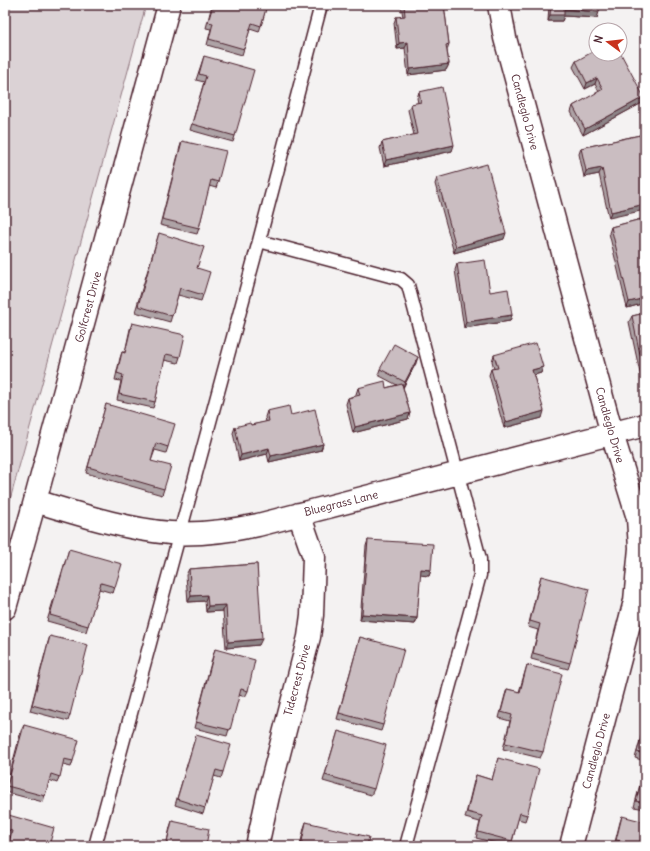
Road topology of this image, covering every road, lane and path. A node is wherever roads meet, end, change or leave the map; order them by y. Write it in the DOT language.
graph roads {
  1 [pos="169,5"];
  2 [pos="321,5"];
  3 [pos="499,5"];
  4 [pos="259,241"];
  5 [pos="645,425"];
  6 [pos="612,434"];
  7 [pos="458,474"];
  8 [pos="35,502"];
  9 [pos="299,514"];
  10 [pos="179,533"];
  11 [pos="5,608"];
  12 [pos="95,846"];
  13 [pos="257,846"];
  14 [pos="406,846"];
  15 [pos="571,846"];
  1 -- 8 [label="street, Golfcrest Drive"];
  2 -- 4 [label="lane"];
  3 -- 6 [label="street, Candleglo Drive"];
  4 -- 7 [label="lane"];
  4 -- 10 [label="lane"];
  5 -- 6 [label="street, Bluegrass Lane"];
  6 -- 7 [label="street, Bluegrass Lane"];
  6 -- 15 [label="street, Candleglo Drive"];
  7 -- 9 [label="street, Bluegrass Lane"];
  7 -- 14 [label="lane"];
  8 -- 10 [label="street, Bluegrass Lane"];
  8 -- 11 [label="street, Golfcrest Drive"];
  9 -- 10 [label="street, Bluegrass Lane"];
  9 -- 13 [label="street, Tidecrest Drive"];
  10 -- 12 [label="lane"];
}
